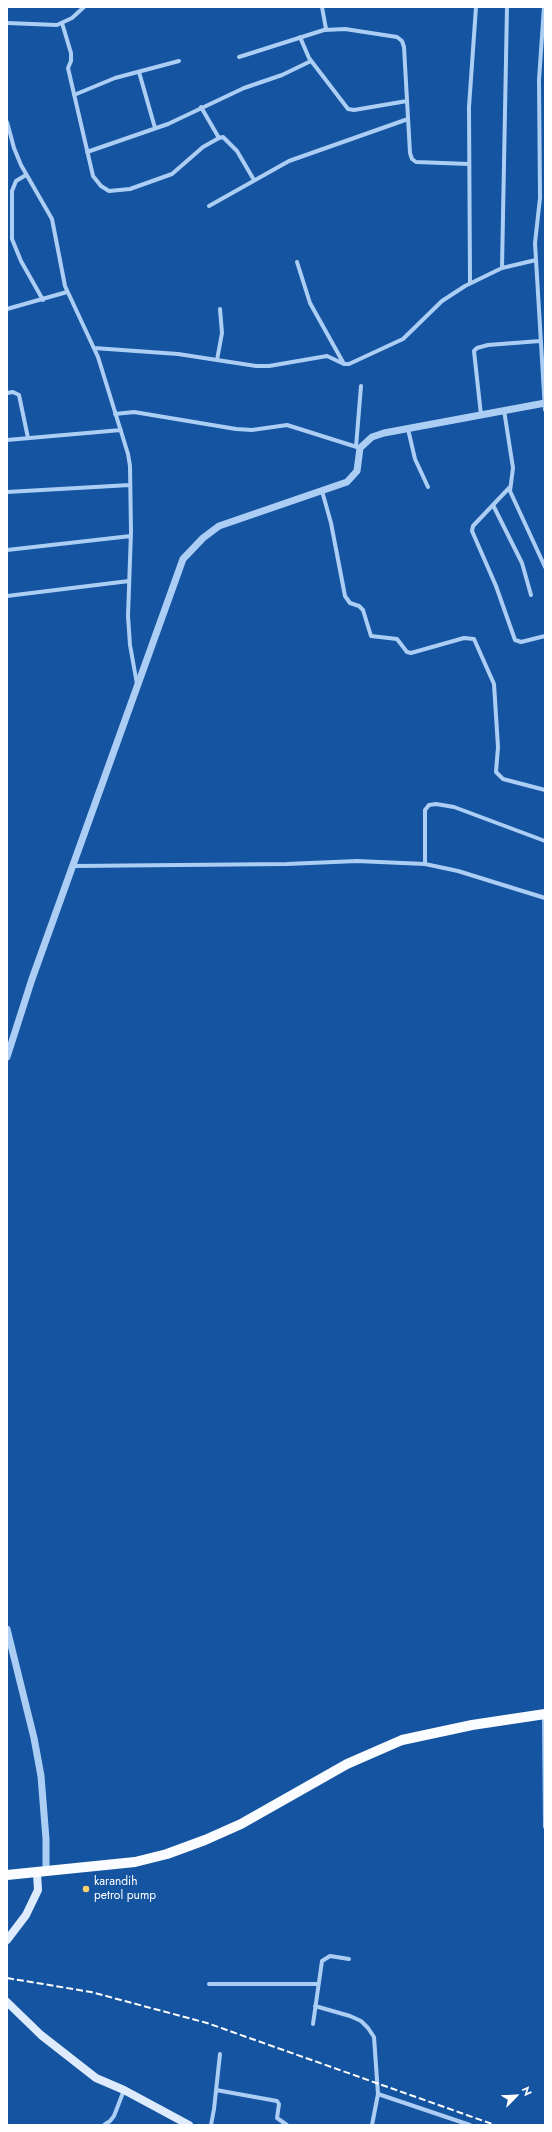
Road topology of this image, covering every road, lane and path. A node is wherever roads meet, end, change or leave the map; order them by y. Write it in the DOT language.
graph roads {
  1 [pos="84,7"];
  2 [pos="322,7"];
  3 [pos="476,7"];
  4 [pos="507,7"];
  5 [pos="544,7"];
  6 [pos="7,23"];
  7 [pos="62,24"];
  8 [pos="326,29"];
  9 [pos="300,37"];
  10 [pos="239,57"];
  11 [pos="179,61"];
  12 [pos="311,61"];
  13 [pos="139,72"];
  14 [pos="74,95"];
  15 [pos="545,95"];
  16 [pos="540,96"];
  17 [pos="407,101"];
  18 [pos="201,108"];
  19 [pos="408,119"];
  20 [pos="7,122"];
  21 [pos="155,128"];
  22 [pos="219,138"];
  23 [pos="87,152"];
  24 [pos="469,164"];
  25 [pos="26,175"];
  26 [pos="254,180"];
  27 [pos="540,198"];
  28 [pos="545,198"];
  29 [pos="209,206"];
  30 [pos="536,260"];
  31 [pos="297,262"];
  32 [pos="502,268"];
  33 [pos="470,283"];
  34 [pos="67,292"];
  35 [pos="43,300"];
  36 [pos="7,309"];
  37 [pos="220,309"];
  38 [pos="540,341"];
  39 [pos="94,348"];
  40 [pos="217,360"];
  41 [pos="344,364"];
  42 [pos="361,386"];
  43 [pos="7,393"];
  44 [pos="544,403"];
  45 [pos="504,410"];
  46 [pos="545,410"];
  47 [pos="115,414"];
  48 [pos="481,415"];
  49 [pos="408,429"];
  50 [pos="121,430"];
  51 [pos="28,438"];
  52 [pos="7,440"];
  53 [pos="358,448"];
  54 [pos="130,485"];
  55 [pos="428,487"];
  56 [pos="510,487"];
  57 [pos="322,491"];
  58 [pos="7,492"];
  59 [pos="493,505"];
  60 [pos="131,536"];
  61 [pos="7,550"];
  62 [pos="545,567"];
  63 [pos="129,581"];
  64 [pos="7,596"];
  65 [pos="531,596"];
  66 [pos="545,636"];
  67 [pos="138,686"];
  68 [pos="545,790"];
  69 [pos="545,841"];
  70 [pos="425,864"];
  71 [pos="73,866"];
  72 [pos="545,898"];
  73 [pos="10,1036"];
  74 [pos="7,1057"];
  75 [pos="7,1629"];
  76 [pos="544,1714"];
  77 [pos="545,1827"];
  78 [pos="42,1872"];
  79 [pos="7,1875"];
  80 [pos="7,1940"];
  81 [pos="349,1959"];
  82 [pos="209,1984"];
  83 [pos="318,1984"];
  84 [pos="7,2002"];
  85 [pos="315,2006"];
  86 [pos="313,2024"];
  87 [pos="220,2054"];
  88 [pos="124,2090"];
  89 [pos="216,2090"];
  90 [pos="378,2094"];
  91 [pos="104,2125"];
  92 [pos="189,2125"];
  93 [pos="211,2125"];
  94 [pos="287,2125"];
  95 [pos="372,2125"];
  96 [pos="470,2125"];
  1 -- 7 [label="street"];
  2 -- 8 [label="street"];
  3 -- 24 [label="street"];
  4 -- 32 [label="street"];
  5 -- 16 [label="street"];
  6 -- 7 [label="street"];
  7 -- 14 [label="street"];
  8 -- 9 [label="street"];
  8 -- 17 [label="street"];
  9 -- 10 [label="street"];
  9 -- 12 [label="street"];
  11 -- 13 [label="street"];
  12 -- 17 [label="street"];
  12 -- 18 [label="street"];
  13 -- 14 [label="street"];
  13 -- 21 [label="street"];
  14 -- 23 [label="street"];
  15 -- 16 [label="street"];
  16 -- 27 [label="street"];
  17 -- 19 [label="street"];
  18 -- 21 [label="street"];
  18 -- 22 [label="street"];
  19 -- 24 [label="street"];
  19 -- 26 [label="street"];
  20 -- 25 [label="street"];
  21 -- 23 [label="street"];
  22 -- 23 [label="street"];
  22 -- 26 [label="street"];
  24 -- 33 [label="street"];
  25 -- 34 [label="street"];
  25 -- 35 [label="street"];
  26 -- 29 [label="street"];
  27 -- 28 [label="street"];
  27 -- 30 [label="street"];
  30 -- 32 [label="street"];
  30 -- 38 [label="street"];
  31 -- 41 [label="street"];
  32 -- 33 [label="street"];
  33 -- 41 [label="street"];
  34 -- 35 [label="street"];
  34 -- 39 [label="street"];
  35 -- 36 [label="street"];
  37 -- 40 [label="street"];
  38 -- 44 [label="street"];
  38 -- 48 [label="street"];
  39 -- 40 [label="street"];
  39 -- 47 [label="street"];
  40 -- 41 [label="street"];
  42 -- 53 [label="street"];
  43 -- 51 [label="street"];
  44 -- 45 [label="street"];
  44 -- 46 [label="street"];
  45 -- 48 [label="street"];
  45 -- 56 [label="street"];
  47 -- 50 [label="street"];
  47 -- 53 [label="street"];
  48 -- 49 [label="street"];
  49 -- 53 [label="street"];
  49 -- 55 [label="street"];
  50 -- 51 [label="street"];
  50 -- 54 [label="street"];
  51 -- 52 [label="street"];
  53 -- 57 [label="street"];
  54 -- 58 [label="street"];
  54 -- 60 [label="street"];
  56 -- 59 [label="street"];
  56 -- 62 [label="street"];
  57 -- 67 [label="street"];
  57 -- 68 [label="street"];
  59 -- 65 [label="street"];
  59 -- 66 [label="street"];
  60 -- 61 [label="street"];
  60 -- 63 [label="street"];
  63 -- 64 [label="street"];
  63 -- 67 [label="street"];
  67 -- 71 [label="street"];
  69 -- 70 [label="street"];
  70 -- 71 [label="street"];
  70 -- 72 [label="street"];
  71 -- 73 [label="street"];
  73 -- 74 [label="street"];
  75 -- 78 [label="street"];
  76 -- 77 [label="street"];
  76 -- 78 [label="main road"];
  78 -- 79 [label="main road"];
  78 -- 80 [label="main road"];
  81 -- 83 [label="street"];
  82 -- 83 [label="street"];
  83 -- 85 [label="street"];
  84 -- 88 [label="main road"];
  85 -- 86 [label="street"];
  85 -- 90 [label="street"];
  87 -- 89 [label="street"];
  88 -- 91 [label="street"];
  88 -- 92 [label="main road"];
  89 -- 93 [label="street"];
  89 -- 94 [label="street"];
  90 -- 95 [label="street"];
  90 -- 96 [label="street"];
}
